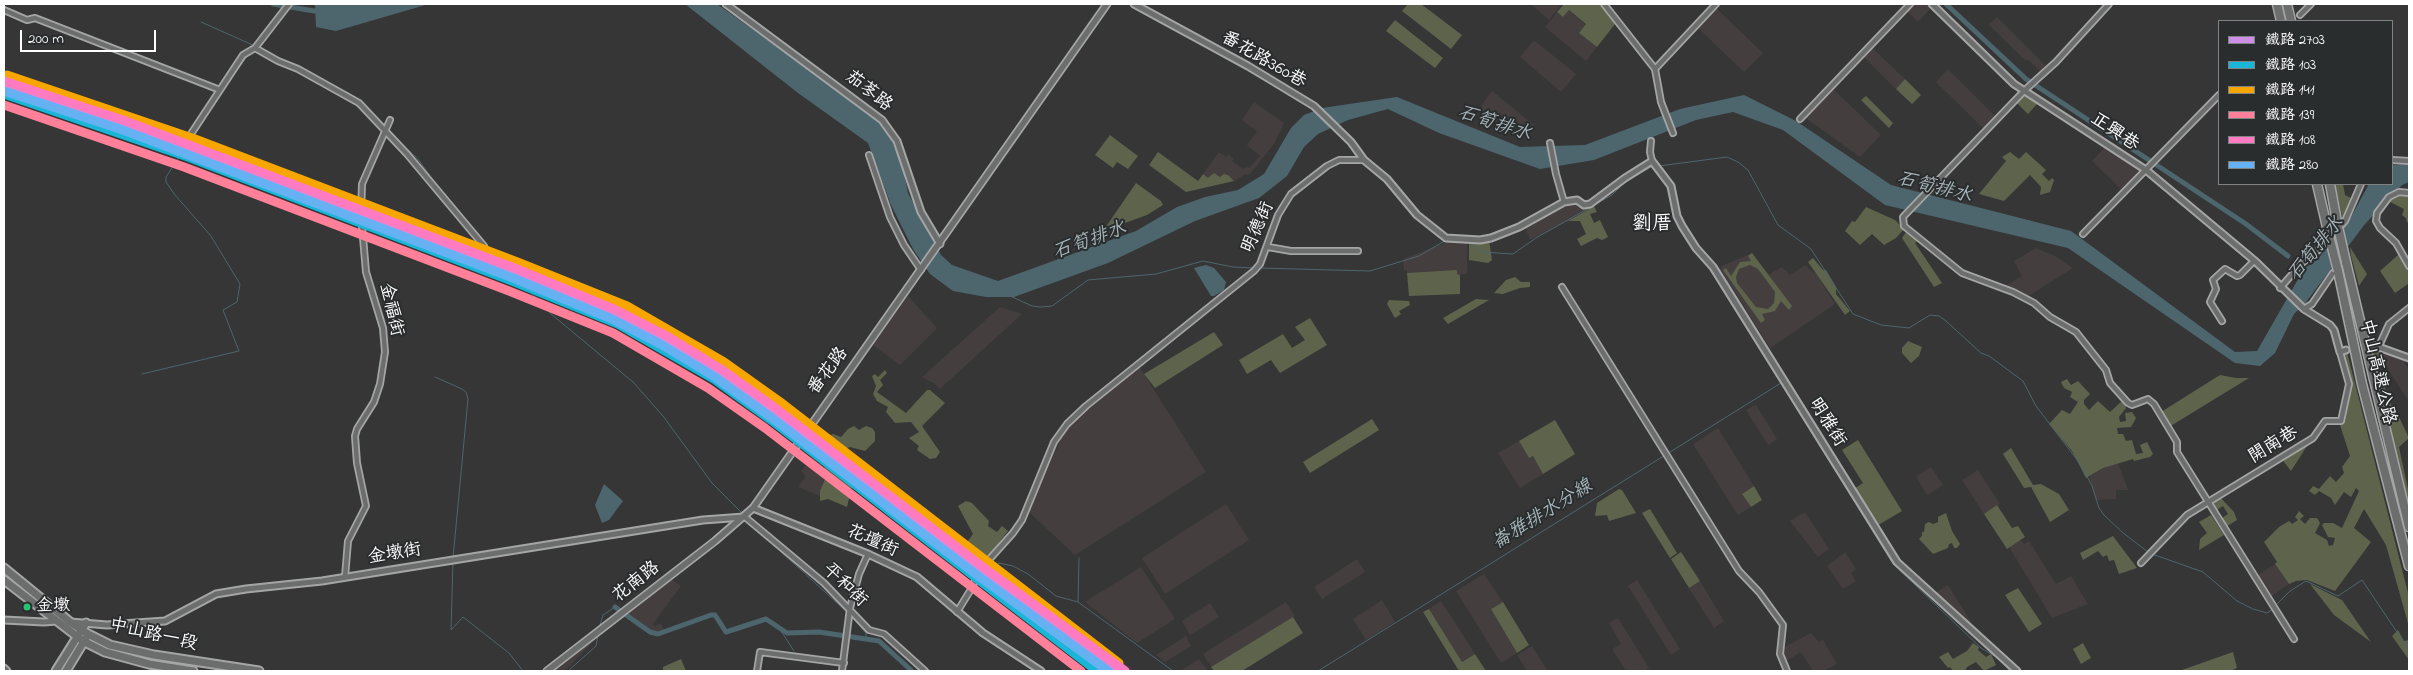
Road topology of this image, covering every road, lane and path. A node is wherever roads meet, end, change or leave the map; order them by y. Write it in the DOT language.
graph roads {
  1 [pos="289,4"];
  2 [pos="726,4"];
  3 [pos="1107,4"];
  4 [pos="1134,4"];
  5 [pos="1604,4"];
  6 [pos="1716,4"];
  7 [pos="1910,4"];
  8 [pos="1932,4"];
  9 [pos="2109,4"];
  10 [pos="2277,4"];
  11 [pos="2287,4"];
  12 [pos="2311,4"];
  13 [pos="4,10"];
  14 [pos="2300,15"];
  15 [pos="2281,20"];
  16 [pos="2291,20"];
  17 [pos="254,48"];
  18 [pos="1655,69"];
  19 [pos="220,90"];
  20 [pos="2025,90"];
  21 [pos="2218,96"];
  22 [pos="1800,118"];
  23 [pos="390,120"];
  24 [pos="385,132"];
  25 [pos="1673,133"];
  26 [pos="187,140"];
  27 [pos="1652,141"];
  28 [pos="1550,143"];
  29 [pos="869,155"];
  30 [pos="1364,160"];
  31 [pos="2393,160"];
  32 [pos="1652,161"];
  33 [pos="2409,161"];
  34 [pos="2146,170"];
  35 [pos="2317,185"];
  36 [pos="2330,185"];
  37 [pos="2361,185"];
  38 [pos="2409,193"];
  39 [pos="1564,202"];
  40 [pos="2083,234"];
  41 [pos="940,244"];
  42 [pos="484,246"];
  43 [pos="1268,247"];
  44 [pos="1358,251"];
  45 [pos="2254,261"];
  46 [pos="2409,266"];
  47 [pos="921,270"];
  48 [pos="2335,272"];
  49 [pos="1562,288"];
  50 [pos="2280,288"];
  51 [pos="2409,308"];
  52 [pos="2304,309"];
  53 [pos="2222,321"];
  54 [pos="2370,344"];
  55 [pos="2379,346"];
  56 [pos="2346,350"];
  57 [pos="2340,352"];
  58 [pos="2409,358"];
  59 [pos="2208,502"];
  60 [pos="753,508"];
  61 [pos="744,517"];
  62 [pos="2409,527"];
  63 [pos="868,554"];
  64 [pos="2141,563"];
  65 [pos="2409,566"];
  66 [pos="4,568"];
  67 [pos="345,577"];
  68 [pos="4,580"];
  69 [pos="850,608"];
  70 [pos="957,612"];
  71 [pos="4,620"];
  72 [pos="56,620"];
  73 [pos="70,622"];
  74 [pos="86,623"];
  75 [pos="85,632"];
  76 [pos="77,637"];
  77 [pos="2294,639"];
  78 [pos="83,641"];
  79 [pos="844,663"];
  80 [pos="4,668"];
  81 [pos="7,671"];
  82 [pos="56,671"];
  83 [pos="66,671"];
  84 [pos="193,671"];
  85 [pos="259,671"];
  86 [pos="548,671"];
  87 [pos="757,671"];
  88 [pos="842,671"];
  89 [pos="925,671"];
  90 [pos="1041,671"];
  91 [pos="1787,671"];
  92 [pos="2017,671"];
  1 -- 17 [label="street"];
  2 -- 41 [label="street, 茄苳路"];
  3 -- 41 [label="main road"];
  4 -- 30 [label="street, 番花路360巷"];
  5 -- 18 [label="street"];
  6 -- 18 [label="street"];
  7 -- 22 [label="street"];
  8 -- 20 [label="street, 正興巷"];
  9 -- 20 [label="street"];
  10 -- 15 [label="highway"];
  11 -- 16 [label="highway"];
  12 -- 14 [label="street"];
  13 -- 19 [label="street"];
  17 -- 19 [label="street"];
  17 -- 24 [label="street"];
  18 -- 25 [label="street"];
  19 -- 26 [label="street"];
  20 -- 34 [label="street, 正興巷"];
  20 -- 59 [label="street"];
  21 -- 34 [label="street"];
  23 -- 24 [label="street, 金福街"];
  24 -- 42 [label="street"];
  24 -- 67 [label="street, 金福街"];
  27 -- 32 [label="street"];
  28 -- 39 [label="street"];
  29 -- 47 [label="street"];
  30 -- 39 [label="street"];
  30 -- 43 [label="street, 明德街"];
  31 -- 33 [label="street"];
  32 -- 39 [label="street"];
  32 -- 92 [label="street, 明雅街"];
  34 -- 40 [label="street"];
  34 -- 45 [label="street, 正興巷"];
  35 -- 48 [label="highway, 中山高速公路, bridge"];
  36 -- 62 [label="highway, 中山高速公路, bridge"];
  37 -- 50 [label="street"];
  38 -- 46 [label="street"];
  41 -- 47 [label="main road, 番花路"];
  43 -- 44 [label="street"];
  43 -- 70 [label="street, 明德街"];
  45 -- 50 [label="street, 正興巷"];
  45 -- 53 [label="street"];
  47 -- 60 [label="main road, 番花路"];
  48 -- 52 [label="street"];
  48 -- 65 [label="highway, 中山高速公路"];
  49 -- 91 [label="street"];
  50 -- 52 [label="street, 正興巷"];
  51 -- 55 [label="street"];
  52 -- 57 [label="street, 開南巷"];
  54 -- 55 [label="street"];
  55 -- 58 [label="street"];
  56 -- 57 [label="street"];
  57 -- 59 [label="street, 開南巷"];
  59 -- 64 [label="street, 開南巷"];
  59 -- 77 [label="street"];
  60 -- 61 [label="main road, 番花路"];
  60 -- 63 [label="street, 花壇街"];
  61 -- 67 [label="street, 金墩街"];
  61 -- 69 [label="street, 平和街"];
  61 -- 86 [label="main road, 花南路"];
  63 -- 69 [label="street"];
  63 -- 70 [label="street, 花壇街"];
  66 -- 73 [label="main road, 中山路一段"];
  67 -- 74 [label="street, 金墩街"];
  68 -- 72 [label="main road, 中山路一段"];
  69 -- 79 [label="street"];
  69 -- 89 [label="street, 平和街"];
  70 -- 90 [label="street, 花壇街"];
  71 -- 72 [label="street, 金墩街"];
  72 -- 73 [label="street, 金墩街"];
  72 -- 76 [label="main road, 中山路一段"];
  73 -- 74 [label="street, 金墩街"];
  73 -- 75 [label="main road, 中山路一段"];
  74 -- 75 [label="main road"];
  75 -- 76 [label="main road"];
  75 -- 78 [label="main road"];
  75 -- 85 [label="main road, 中山路一段"];
  76 -- 78 [label="main road, 中山路一段"];
  76 -- 82 [label="main road"];
  78 -- 83 [label="main road"];
  78 -- 84 [label="main road, 中山路一段"];
  79 -- 87 [label="street"];
  79 -- 88 [label="street"];
  80 -- 81 [label="street"];
}
